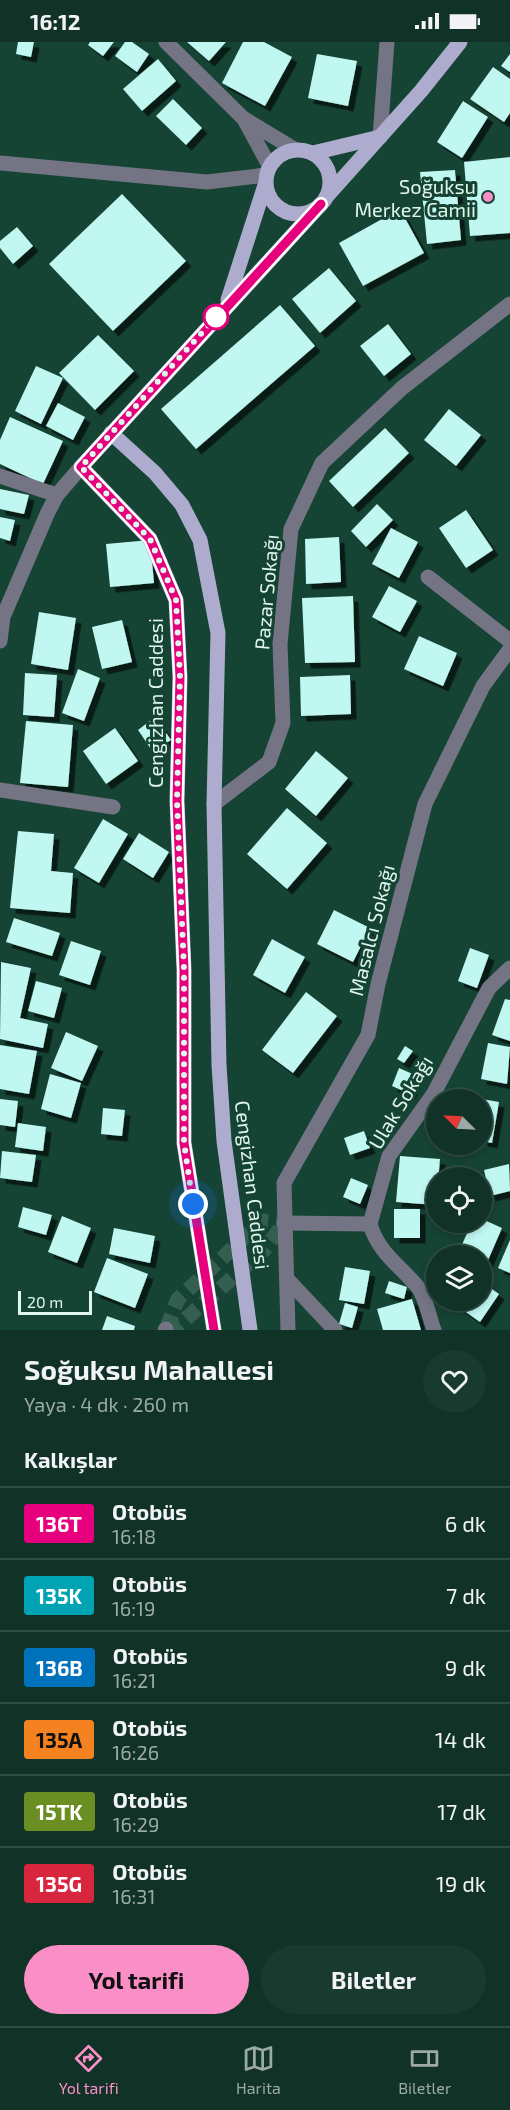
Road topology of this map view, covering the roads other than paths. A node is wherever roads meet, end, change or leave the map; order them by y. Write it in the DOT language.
graph roads {
  1 [pos="166,42"];
  2 [pos="387,42"];
  3 [pos="460,42"];
  4 [pos="243,118"];
  5 [pos="380,137"];
  6 [pos="294,149"];
  7 [pos="313,153"];
  8 [pos="0,163"];
  9 [pos="267,175"];
  10 [pos="324,200"];
  11 [pos="510,304"];
  12 [pos="226,306"];
  13 [pos="111,433"];
  14 [pos="81,467"];
  15 [pos="0,476"];
  16 [pos="57,495"];
  17 [pos="428,577"];
  18 [pos="0,641"];
  19 [pos="510,641"];
  20 [pos="510,649"];
  21 [pos="0,790"];
  22 [pos="214,804"];
  23 [pos="113,807"];
  24 [pos="510,968"];
  25 [pos="284,1223"];
  26 [pos="370,1224"];
  27 [pos="288,1280"];
  28 [pos="214,1330"];
  29 [pos="250,1330"];
  30 [pos="288,1330"];
  31 [pos="335,1330"];
  32 [pos="434,1330"];
  1 -- 4 [label="street"];
  2 -- 5 [label="street"];
  3 -- 5 [label="main road"];
  4 -- 6 [label="street"];
  4 -- 9 [label="street"];
  5 -- 7 [label="main road"];
  5 -- 10 [label="main road"];
  6 -- 7 [label="main road"];
  6 -- 9 [label="main road"];
  7 -- 10 [label="main road"];
  8 -- 9 [label="street"];
  9 -- 10 [label="main road"];
  9 -- 12 [label="main road"];
  10 -- 12 [label="main road"];
  11 -- 22 [label="street, Pazar Sokağı"];
  12 -- 13 [label="main road"];
  13 -- 14 [label="main road"];
  13 -- 22 [label="main road, Cengizhan Caddesi"];
  14 -- 16 [label="street"];
  14 -- 28 [label="main road, Cengizhan Caddesi"];
  15 -- 16 [label="street"];
  16 -- 18 [label="street"];
  17 -- 19 [label="street"];
  20 -- 25 [label="street, Masalcı Sokağı"];
  21 -- 23 [label="street"];
  22 -- 29 [label="main road, Cengizhan Caddesi"];
  24 -- 26 [label="street, Ulak Sokağı"];
  25 -- 26 [label="street"];
  25 -- 27 [label="street, Masalcı Sokağı"];
  26 -- 32 [label="street"];
  27 -- 30 [label="street, Masalcı Sokağı"];
  27 -- 31 [label="street"];
}
